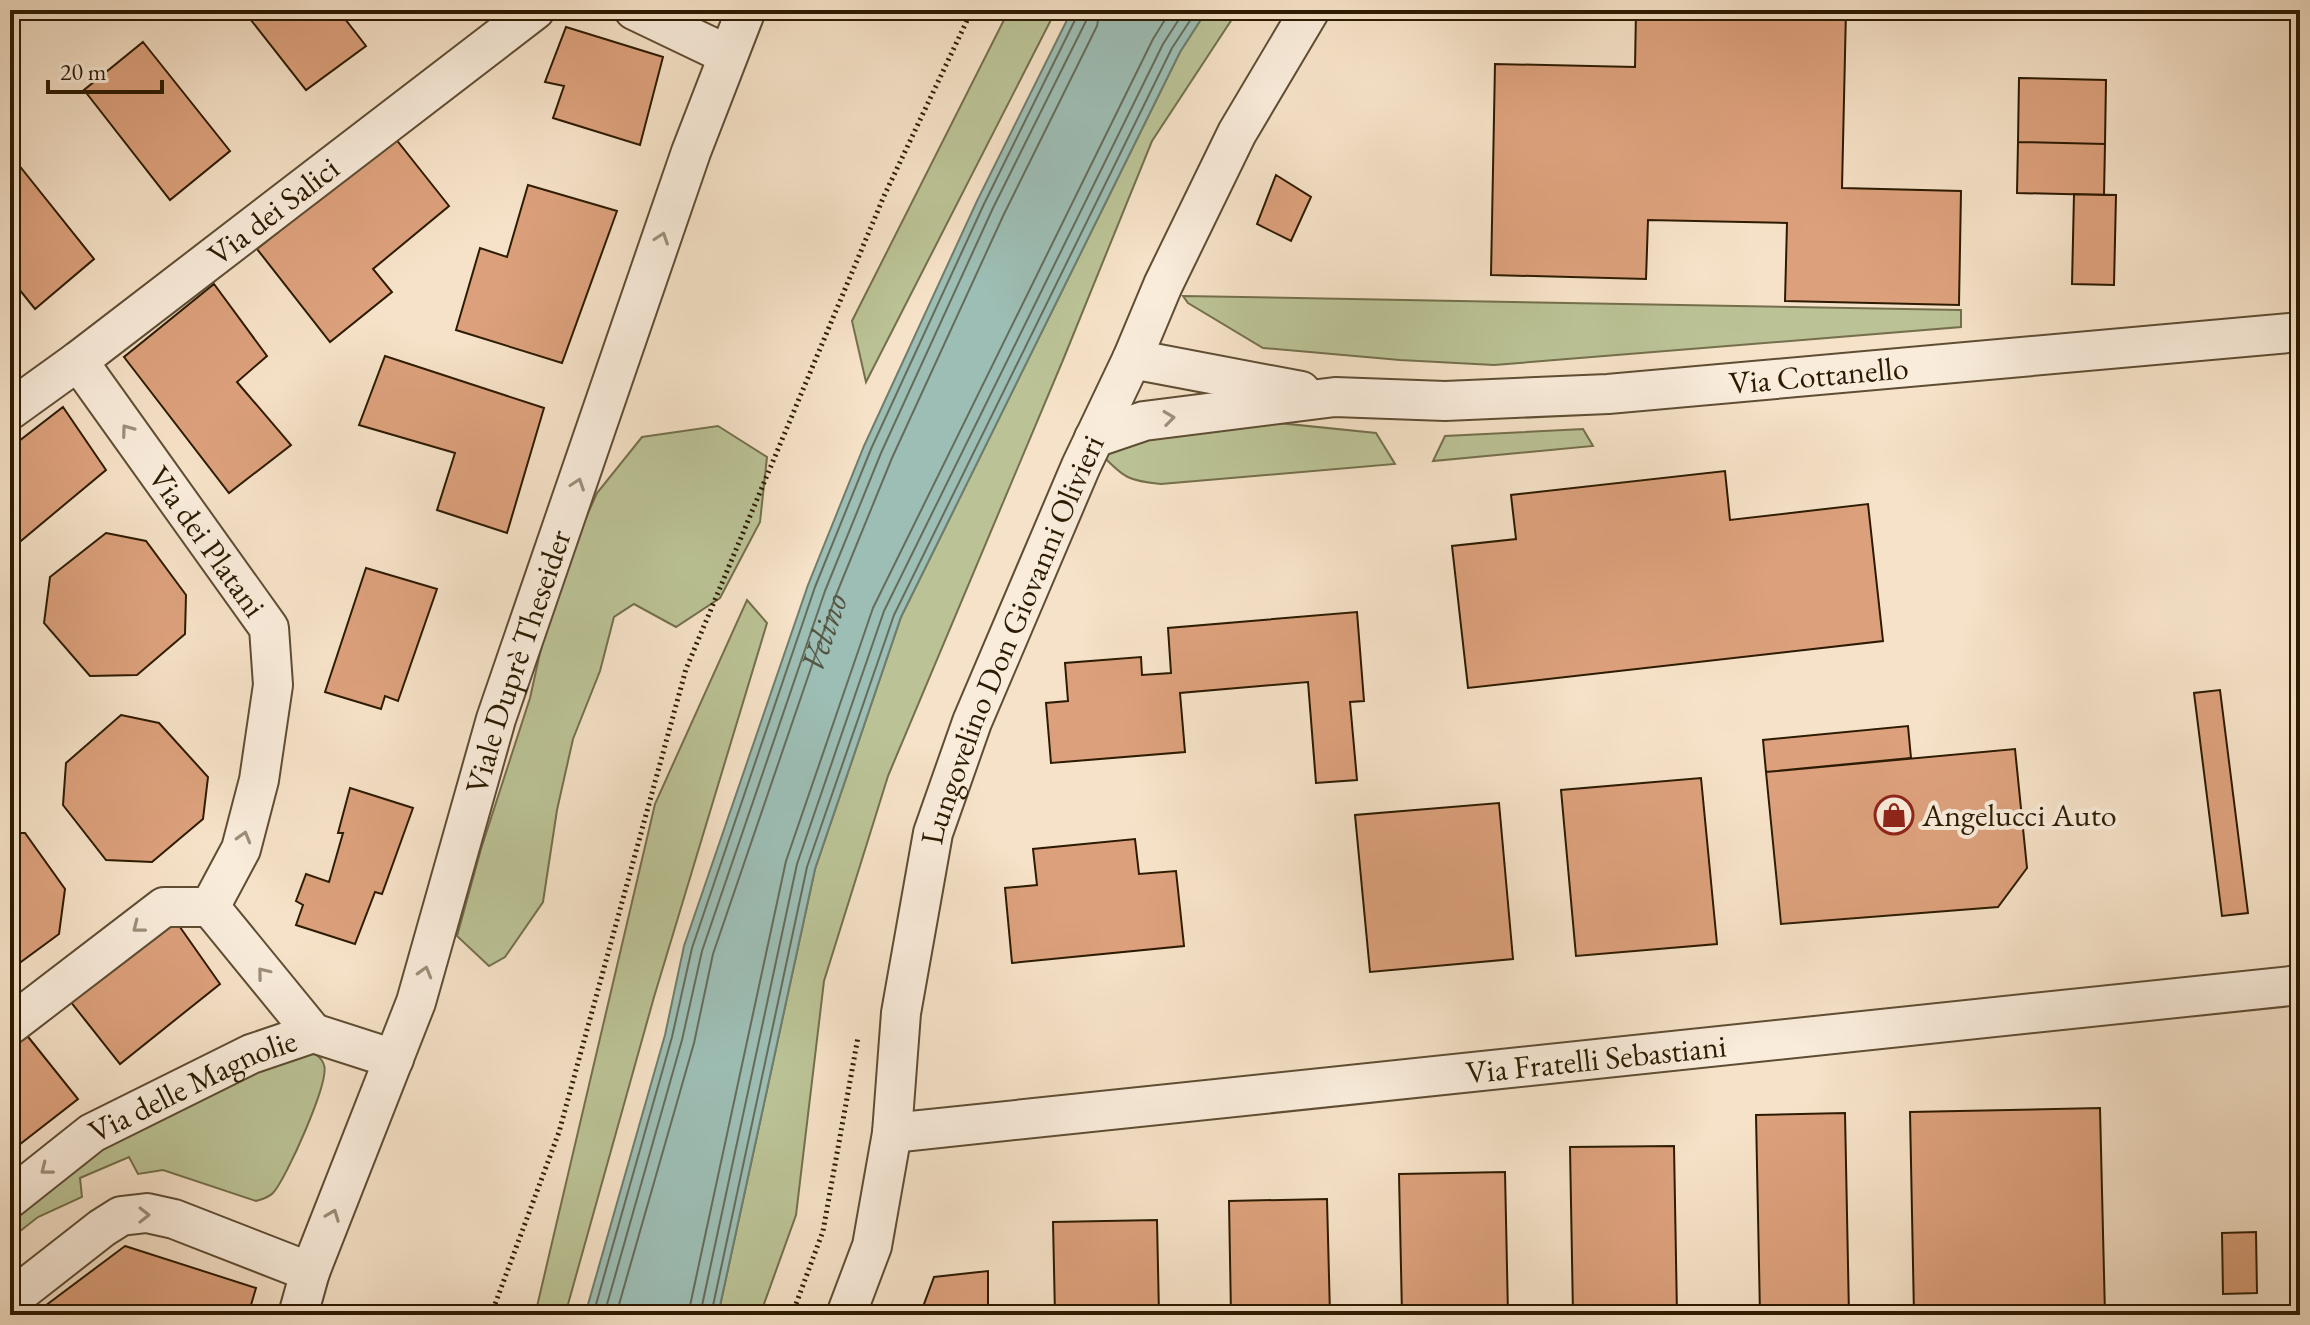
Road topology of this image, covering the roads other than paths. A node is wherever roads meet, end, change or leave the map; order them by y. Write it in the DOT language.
graph roads {
  1 [pos="535,10"];
  2 [pos="634,10"];
  3 [pos="746,10"];
  4 [pos="1310,10"];
  5 [pos="728,55"];
  6 [pos="2300,332"];
  7 [pos="1132,359"];
  8 [pos="78,361"];
  9 [pos="1335,397"];
  10 [pos="10,410"];
  11 [pos="1094,438"];
  12 [pos="210,907"];
  13 [pos="2300,985"];
  14 [pos="10,1025"];
  15 [pos="313,1033"];
  16 [pos="394,1059"];
  17 [pos="892,1133"];
  18 [pos="10,1198"];
  19 [pos="310,1272"];
  20 [pos="10,1300"];
  21 [pos="298,1315"];
  22 [pos="846,1315"];
  1 -- 8 [label="street, Via dei Salici"];
  2 -- 5 [label="street"];
  3 -- 5 [label="street, Viale Duprè Theseider"];
  4 -- 7 [label="street, Lungovelino Don Giovanni Olivieri"];
  16 -- 5 [label="street, Viale Duprè Theseider, one-way"];
  6 -- 9 [label="street, Via Cottanello"];
  7 -- 9 [label="street, Via Cottanello"];
  7 -- 11 [label="street, Lungovelino Don Giovanni Olivieri"];
  8 -- 10 [label="street, Via dei Salici"];
  12 -- 8 [label="street, Via dei Platani, one-way"];
  11 -- 9 [label="street, Via Cottanello, one-way"];
  11 -- 17 [label="street, Lungovelino Don Giovanni Olivieri"];
  12 -- 14 [label="street, one-way"];
  15 -- 12 [label="street, one-way"];
  13 -- 17 [label="street, Via Fratelli Sebastiani"];
  15 -- 16 [label="street, Via delle Magnolie"];
  15 -- 18 [label="street, Via delle Magnolie, one-way"];
  19 -- 16 [label="street, Viale Duprè Theseider, one-way"];
  17 -- 22 [label="street, Lungovelino Don Giovanni Olivieri"];
  20 -- 19 [label="street, one-way"];
  19 -- 21 [label="street, Viale Duprè Theseider"];
}
